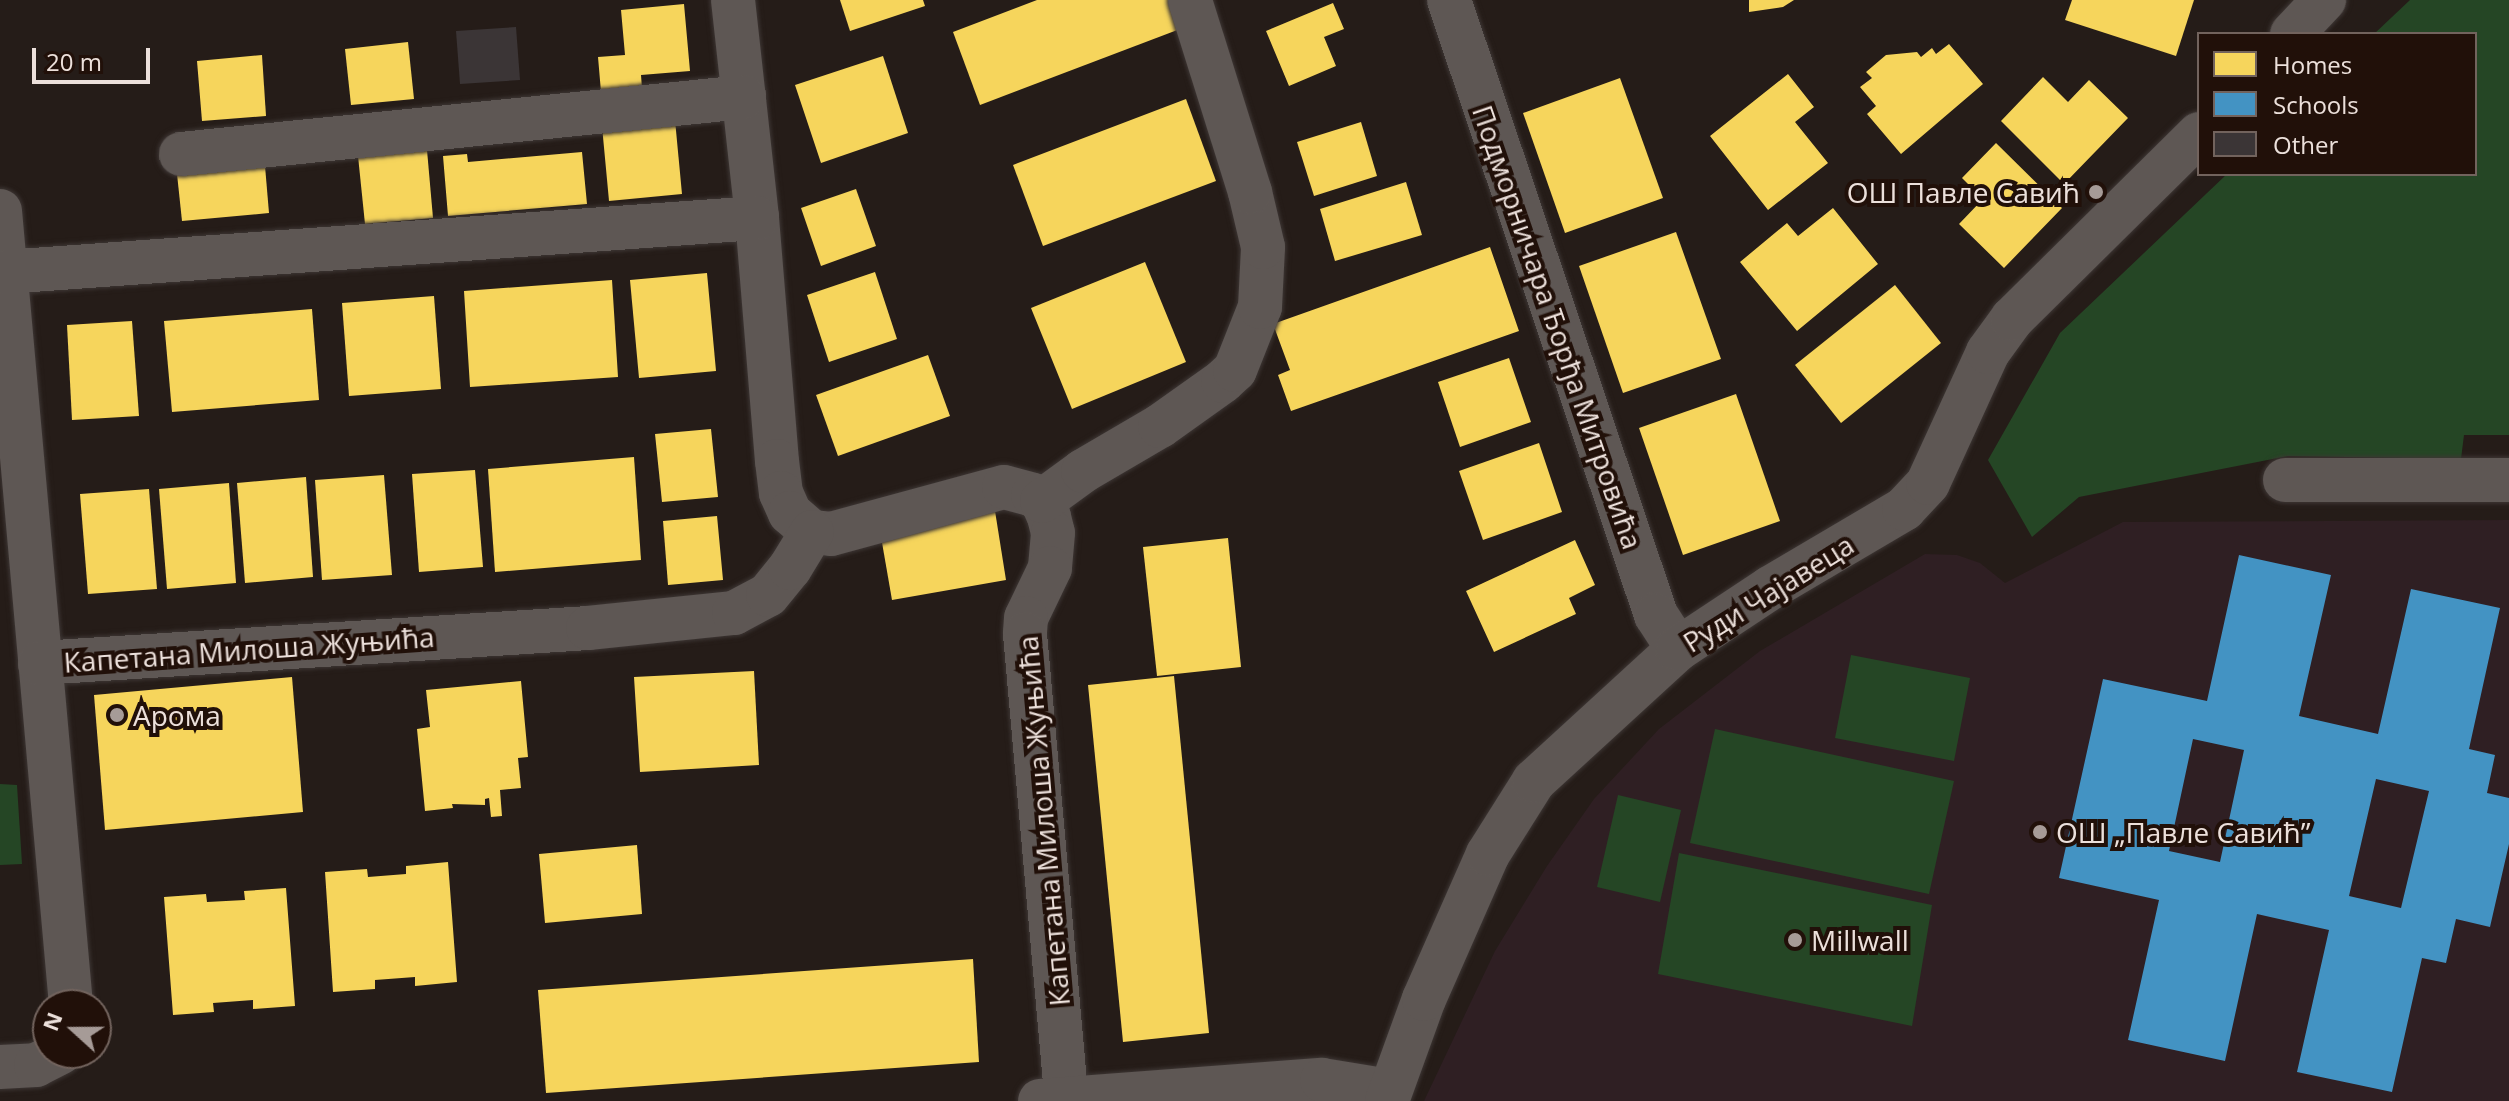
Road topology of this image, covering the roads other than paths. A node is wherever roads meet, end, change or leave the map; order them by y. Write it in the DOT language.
graph roads {
  1 [pos="733,0"];
  2 [pos="1190,0"];
  3 [pos="1449,0"];
  4 [pos="2324,0"];
  5 [pos="2294,32"];
  6 [pos="744,97"];
  7 [pos="2197,136"];
  8 [pos="181,154"];
  9 [pos="0,211"];
  10 [pos="757,218"];
  11 [pos="5,272"];
  12 [pos="2285,480"];
  13 [pos="2509,480"];
  14 [pos="1042,501"];
  15 [pos="812,532"];
  16 [pos="1678,649"];
  17 [pos="40,663"];
  18 [pos="70,989"];
  19 [pos="32,1065"];
  20 [pos="0,1067"];
  21 [pos="1388,1096"];
  22 [pos="1058,1100"];
  1 -- 6 [label="street"];
  2 -- 14 [label="street"];
  3 -- 16 [label="street, Подморничара Ђорђа Митровића"];
  4 -- 5 [label="street"];
  6 -- 8 [label="street"];
  6 -- 10 [label="street"];
  7 -- 16 [label="street, Руди Чајавеца"];
  9 -- 11 [label="street, Капетана Милоша Жуњића"];
  10 -- 11 [label="street"];
  10 -- 15 [label="street"];
  11 -- 17 [label="street, Капетана Милоша Жуњића"];
  12 -- 13 [label="street"];
  14 -- 15 [label="street"];
  14 -- 22 [label="street, Капетана Милоша Жуњића"];
  15 -- 17 [label="street, Капетана Милоша Жуњића"];
  16 -- 21 [label="street, Руди Чајавеца"];
  17 -- 18 [label="street"];
  19 -- 20 [label="street"];
  21 -- 22 [label="street, Руди Чајавеца"];
}
